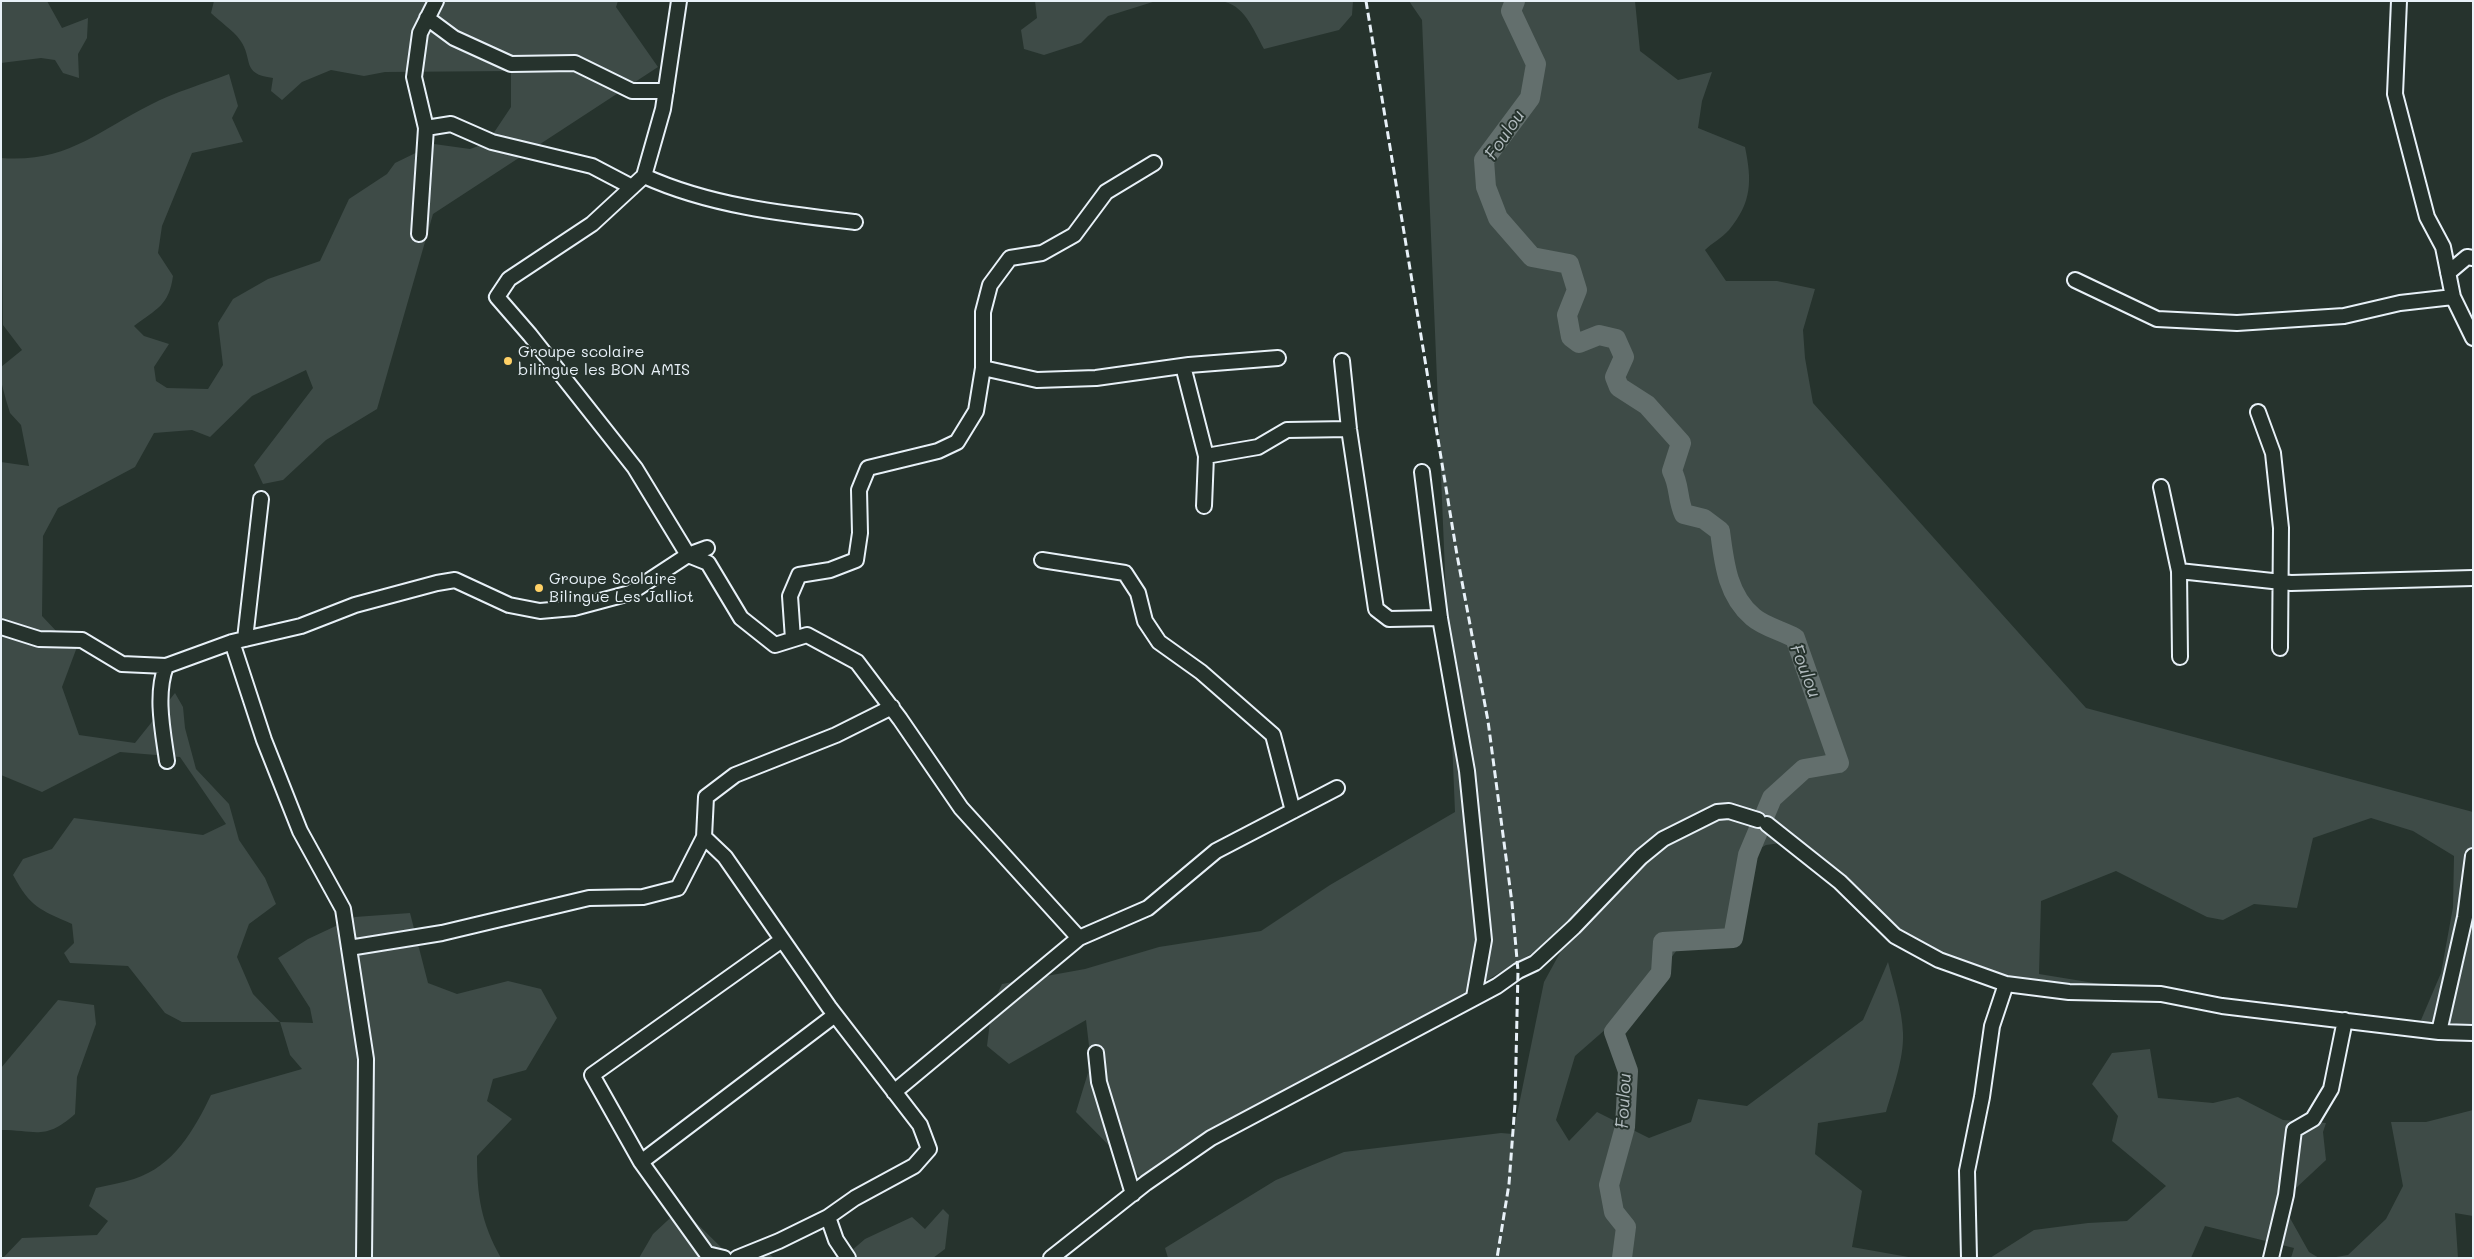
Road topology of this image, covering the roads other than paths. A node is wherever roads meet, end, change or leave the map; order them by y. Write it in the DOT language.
graph roads {
  1 [pos="436,1"];
  2 [pos="679,1"];
  3 [pos="2399,1"];
  4 [pos="427,18"];
  5 [pos="666,91"];
  6 [pos="426,128"];
  7 [pos="1154,164"];
  8 [pos="644,176"];
  9 [pos="632,187"];
  10 [pos="855,222"];
  11 [pos="419,234"];
  12 [pos="2473,258"];
  13 [pos="2448,273"];
  14 [pos="2075,280"];
  15 [pos="2453,297"];
  16 [pos="2473,338"];
  17 [pos="1278,358"];
  18 [pos="1342,361"];
  19 [pos="1183,366"];
  20 [pos="983,368"];
  21 [pos="2258,412"];
  22 [pos="1349,429"];
  23 [pos="1206,456"];
  24 [pos="1422,472"];
  25 [pos="2161,487"];
  26 [pos="261,499"];
  27 [pos="1204,506"];
  28 [pos="707,548"];
  29 [pos="688,555"];
  30 [pos="1042,560"];
  31 [pos="2179,571"];
  32 [pos="2473,578"];
  33 [pos="2281,582"];
  34 [pos="1440,618"];
  35 [pos="1,627"];
  36 [pos="793,639"];
  37 [pos="239,640"];
  38 [pos="2280,648"];
  39 [pos="2180,657"];
  40 [pos="166,666"];
  41 [pos="892,707"];
  42 [pos="167,761"];
  43 [pos="1337,788"];
  44 [pos="1293,811"];
  45 [pos="704,837"];
  46 [pos="2473,856"];
  47 [pos="1079,938"];
  48 [pos="782,940"];
  49 [pos="349,948"];
  50 [pos="2006,984"];
  51 [pos="1474,997"];
  52 [pos="835,1015"];
  53 [pos="2345,1020"];
  54 [pos="2439,1032"];
  55 [pos="2473,1033"];
  56 [pos="1096,1053"];
  57 [pos="894,1092"];
  58 [pos="641,1162"];
  59 [pos="1133,1194"];
  60 [pos="828,1217"];
  61 [pos="364,1258"];
  62 [pos="724,1258"];
  63 [pos="737,1258"];
  64 [pos="848,1258"];
  65 [pos="1051,1258"];
  66 [pos="1969,1258"];
  67 [pos="2271,1258"];
  1 -- 4 [label="street"];
  2 -- 5 [label="street"];
  3 -- 13 [label="street"];
  4 -- 5 [label="street"];
  4 -- 6 [label="street"];
  5 -- 8 [label="street"];
  6 -- 9 [label="street"];
  6 -- 11 [label="street"];
  7 -- 20 [label="street"];
  8 -- 9 [label="street"];
  8 -- 10 [label="street"];
  9 -- 29 [label="street"];
  12 -- 13 [label="street"];
  13 -- 15 [label="street"];
  14 -- 15 [label="street"];
  15 -- 16 [label="street"];
  17 -- 19 [label="street"];
  18 -- 22 [label="street"];
  19 -- 20 [label="street"];
  19 -- 23 [label="street"];
  20 -- 36 [label="street"];
  21 -- 33 [label="street"];
  22 -- 23 [label="street"];
  22 -- 34 [label="street"];
  23 -- 27 [label="street"];
  24 -- 34 [label="street"];
  25 -- 31 [label="street"];
  26 -- 37 [label="street"];
  28 -- 29 [label="street"];
  29 -- 36 [label="street"];
  29 -- 37 [label="street"];
  30 -- 44 [label="street"];
  31 -- 33 [label="street"];
  31 -- 39 [label="street"];
  32 -- 33 [label="street"];
  33 -- 38 [label="street"];
  34 -- 51 [label="street"];
  35 -- 40 [label="street"];
  36 -- 41 [label="street"];
  37 -- 40 [label="street"];
  37 -- 49 [label="street"];
  40 -- 42 [label="street"];
  41 -- 45 [label="street"];
  41 -- 47 [label="street"];
  43 -- 44 [label="street"];
  44 -- 47 [label="street"];
  45 -- 48 [label="street"];
  45 -- 49 [label="street"];
  46 -- 54 [label="street"];
  47 -- 57 [label="street"];
  48 -- 52 [label="street"];
  48 -- 58 [label="street"];
  49 -- 61 [label="street"];
  50 -- 51 [label="street"];
  50 -- 53 [label="street"];
  50 -- 66 [label="street"];
  51 -- 59 [label="street"];
  52 -- 57 [label="street"];
  52 -- 58 [label="street"];
  53 -- 54 [label="street"];
  53 -- 67 [label="street"];
  54 -- 55 [label="street"];
  56 -- 59 [label="street"];
  57 -- 60 [label="street"];
  58 -- 62 [label="street"];
  59 -- 65 [label="street"];
  60 -- 63 [label="street"];
  60 -- 64 [label="street"];
}
